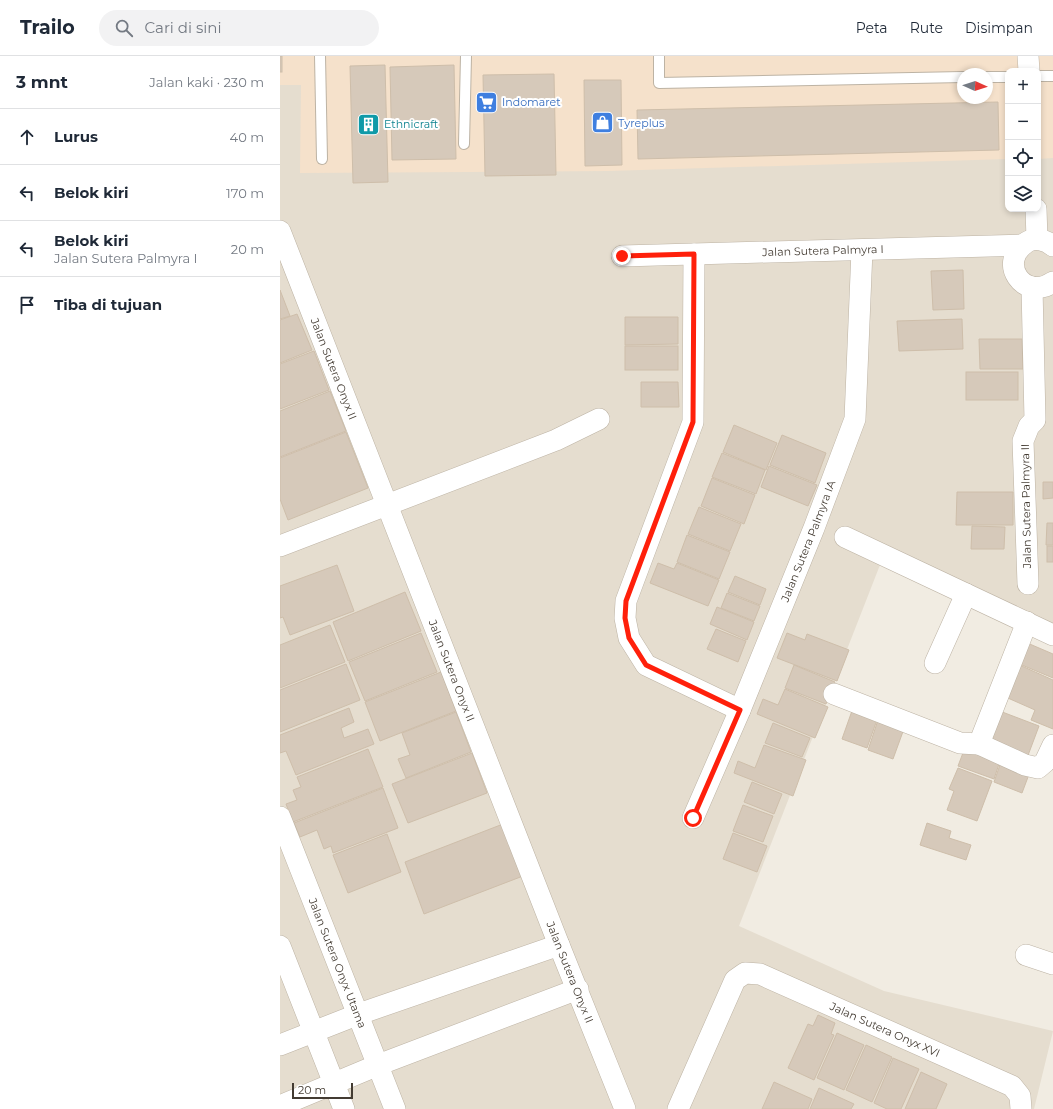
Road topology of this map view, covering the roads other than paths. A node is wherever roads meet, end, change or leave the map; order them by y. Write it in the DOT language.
graph roads {
  1 [pos="320,56"];
  2 [pos="466,56"];
  3 [pos="659,56"];
  4 [pos="1028,56"];
  5 [pos="1029,68"];
  6 [pos="1005,76"];
  7 [pos="1041,76"];
  8 [pos="1053,76"];
  9 [pos="957,77"];
  10 [pos="993,77"];
  11 [pos="464,144"];
  12 [pos="322,159"];
  13 [pos="1037,212"];
  14 [pos="280,231"];
  15 [pos="1042,242"];
  16 [pos="862,250"];
  17 [pos="694,254"];
  18 [pos="622,256"];
  19 [pos="1053,282"];
  20 [pos="1032,287"];
  21 [pos="599,419"];
  22 [pos="1044,420"];
  23 [pos="388,505"];
  24 [pos="845,537"];
  25 [pos="280,546"];
  26 [pos="1028,584"];
  27 [pos="966,594"];
  28 [pos="1027,622"];
  29 [pos="1053,635"];
  30 [pos="935,663"];
  31 [pos="834,694"];
  32 [pos="740,710"];
  33 [pos="979,744"];
  34 [pos="1053,745"];
  35 [pos="280,817"];
  36 [pos="693,818"];
  37 [pos="559,944"];
  38 [pos="280,946"];
  39 [pos="1026,956"];
  40 [pos="1053,964"];
  41 [pos="578,989"];
  42 [pos="359,1014"];
  43 [pos="313,1033"];
  44 [pos="280,1045"];
  45 [pos="378,1066"];
  46 [pos="334,1084"];
  47 [pos="1020,1102"];
  48 [pos="280,1106"];
  49 [pos="344,1109"];
  50 [pos="395,1109"];
  51 [pos="625,1109"];
  52 [pos="678,1109"];
  1 -- 12 [label="lane"];
  2 -- 11 [label="lane"];
  3 -- 9 [label="lane"];
  4 -- 5 [label="street"];
  6 -- 10 [label="lane"];
  7 -- 8 [label="lane"];
  13 -- 15 [label="street"];
  14 -- 23 [label="street, Jalan Sutera Onyx II"];
  15 -- 16 [label="street, Jalan Sutera Palmyra I"];
  15 -- 20 [label="street"];
  16 -- 17 [label="street, Jalan Sutera Palmyra I"];
  16 -- 32 [label="street, Jalan Sutera Palmyra IA"];
  17 -- 18 [label="street, Jalan Sutera Palmyra I"];
  17 -- 32 [label="street"];
  19 -- 20 [label="street"];
  20 -- 22 [label="street, Jalan Sutera Palmyra II"];
  21 -- 23 [label="street"];
  22 -- 26 [label="street, Jalan Sutera Palmyra II"];
  23 -- 25 [label="street"];
  23 -- 37 [label="street, Jalan Sutera Onyx II"];
  24 -- 27 [label="street"];
  27 -- 28 [label="street"];
  27 -- 30 [label="street"];
  28 -- 29 [label="street"];
  28 -- 33 [label="street"];
  31 -- 33 [label="street"];
  32 -- 36 [label="street, Jalan Sutera Palmyra IA"];
  33 -- 34 [label="street"];
  35 -- 42 [label="street, Jalan Sutera Onyx Utama"];
  37 -- 41 [label="street, Jalan Sutera Onyx II"];
  37 -- 42 [label="street"];
  38 -- 43 [label="street"];
  39 -- 40 [label="street"];
  41 -- 45 [label="street"];
  41 -- 51 [label="street, Jalan Sutera Onyx II"];
  42 -- 43 [label="street"];
  42 -- 45 [label="street, Jalan Sutera Onyx Utama"];
  43 -- 44 [label="street"];
  43 -- 46 [label="street"];
  45 -- 46 [label="street"];
  45 -- 50 [label="street, Jalan Sutera Onyx Utama"];
  46 -- 48 [label="street"];
  46 -- 49 [label="street"];
  47 -- 52 [label="street, Jalan Sutera Onyx XVI"];
}
